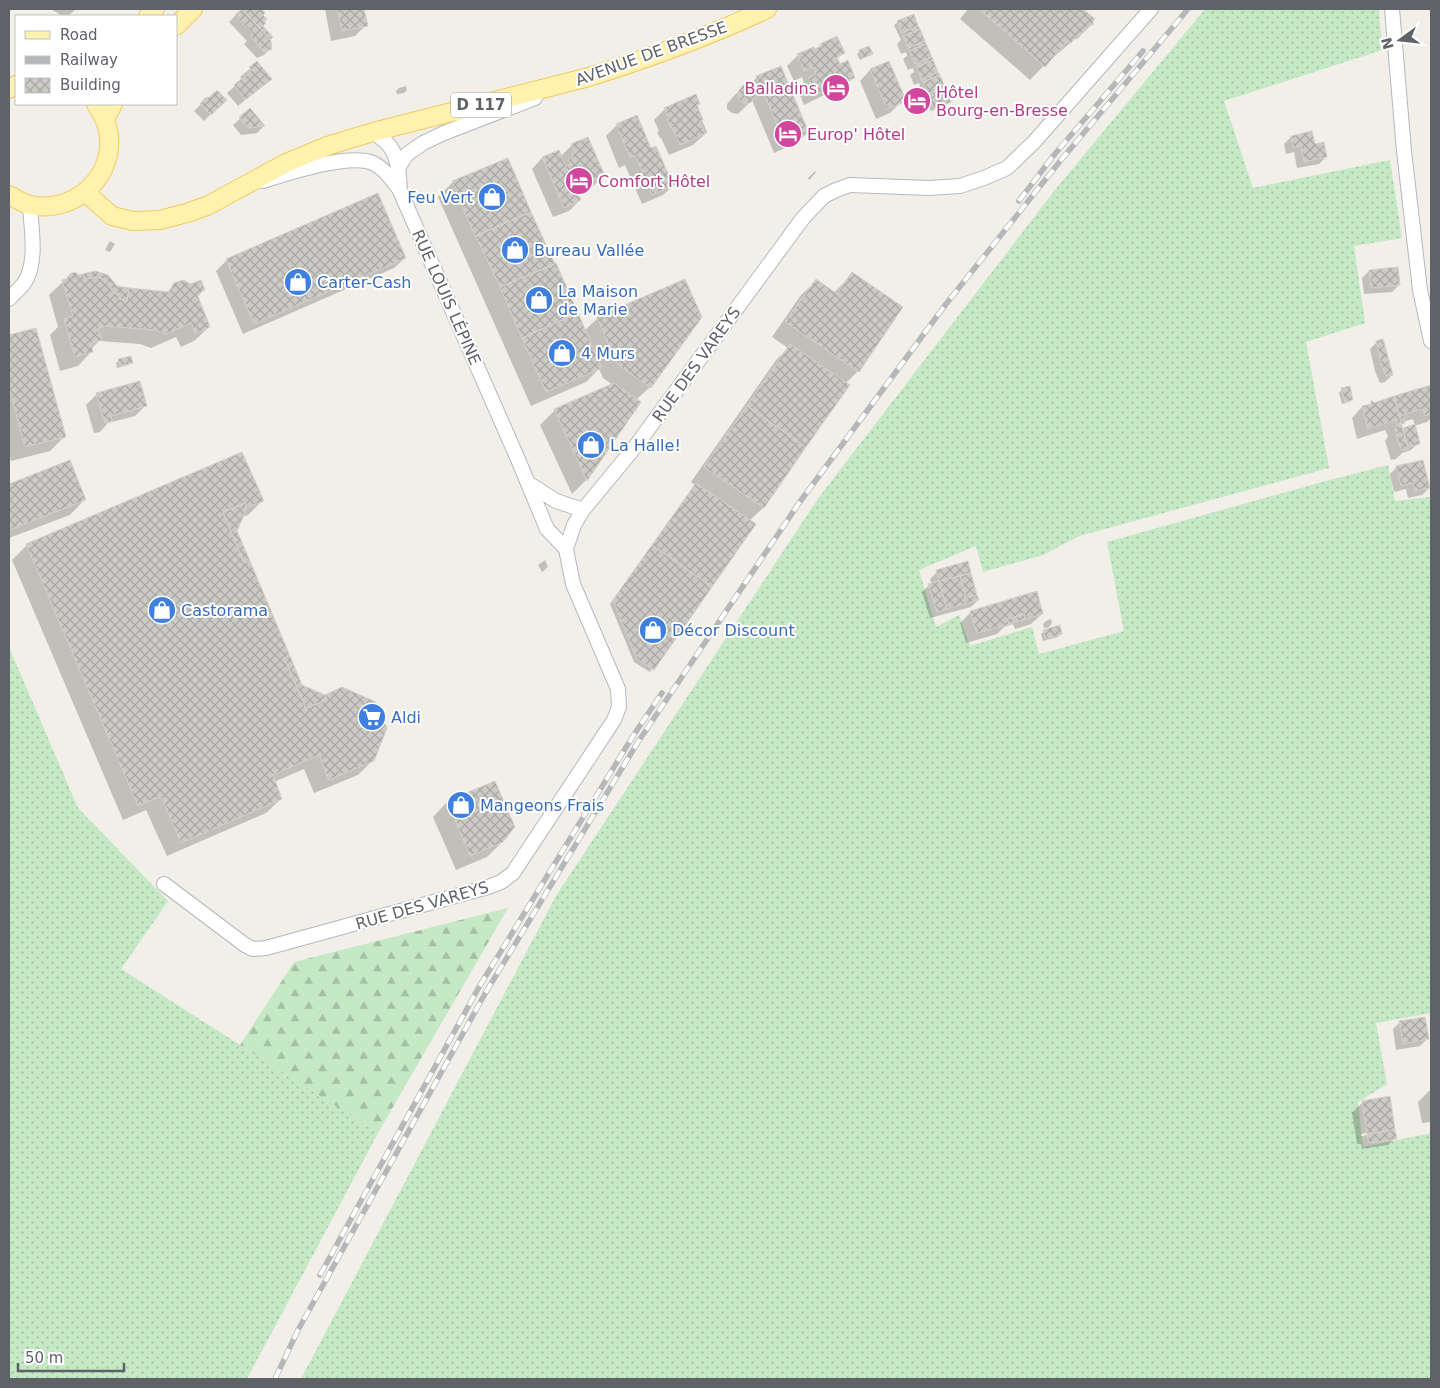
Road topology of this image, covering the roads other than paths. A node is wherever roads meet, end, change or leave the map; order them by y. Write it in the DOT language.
graph roads {
  1 [pos="193,9"];
  2 [pos="767,9"];
  3 [pos="1151,9"];
  4 [pos="1392,9"];
  5 [pos="178,24"];
  6 [pos="589,77"];
  7 [pos="98,105"];
  8 [pos="109,112"];
  9 [pos="373,132"];
  10 [pos="398,168"];
  11 [pos="400,191"];
  12 [pos="85,192"];
  13 [pos="231,193"];
  14 [pos="9,195"];
  15 [pos="28,204"];
  16 [pos="9,212"];
  17 [pos="9,299"];
  18 [pos="1431,341"];
  19 [pos="528,483"];
  20 [pos="583,510"];
  21 [pos="566,549"];
  22 [pos="164,884"];
  1 -- 5 [label="main road"];
  2 -- 6 [label="main road, AVENUE DE BRESSE / D 117"];
  3 -- 20 [label="street, RUE DES VAREYS"];
  4 -- 18 [label="street"];
  6 -- 9 [label="main road, AVENUE DE BRESSE / D 117"];
  6 -- 10 [label="street"];
  7 -- 8 [label="main road"];
  8 -- 12 [label="main road"];
  9 -- 10 [label="street, RUE LOUIS LÉPINE"];
  9 -- 13 [label="main road, AVENUE DE BRESSE / D 117"];
  10 -- 11 [label="street, RUE LOUIS LÉPINE"];
  11 -- 13 [label="street"];
  11 -- 19 [label="street, RUE LOUIS LÉPINE"];
  12 -- 13 [label="main road, AVENUE DE BRESSE / D 117"];
  12 -- 15 [label="main road"];
  14 -- 15 [label="main road"];
  15 -- 16 [label="main road"];
  15 -- 17 [label="street"];
  19 -- 20 [label="street"];
  19 -- 21 [label="street, RUE LOUIS LÉPINE"];
  20 -- 21 [label="street, RUE DES VAREYS"];
  21 -- 22 [label="street, RUE DES VAREYS"];
}
